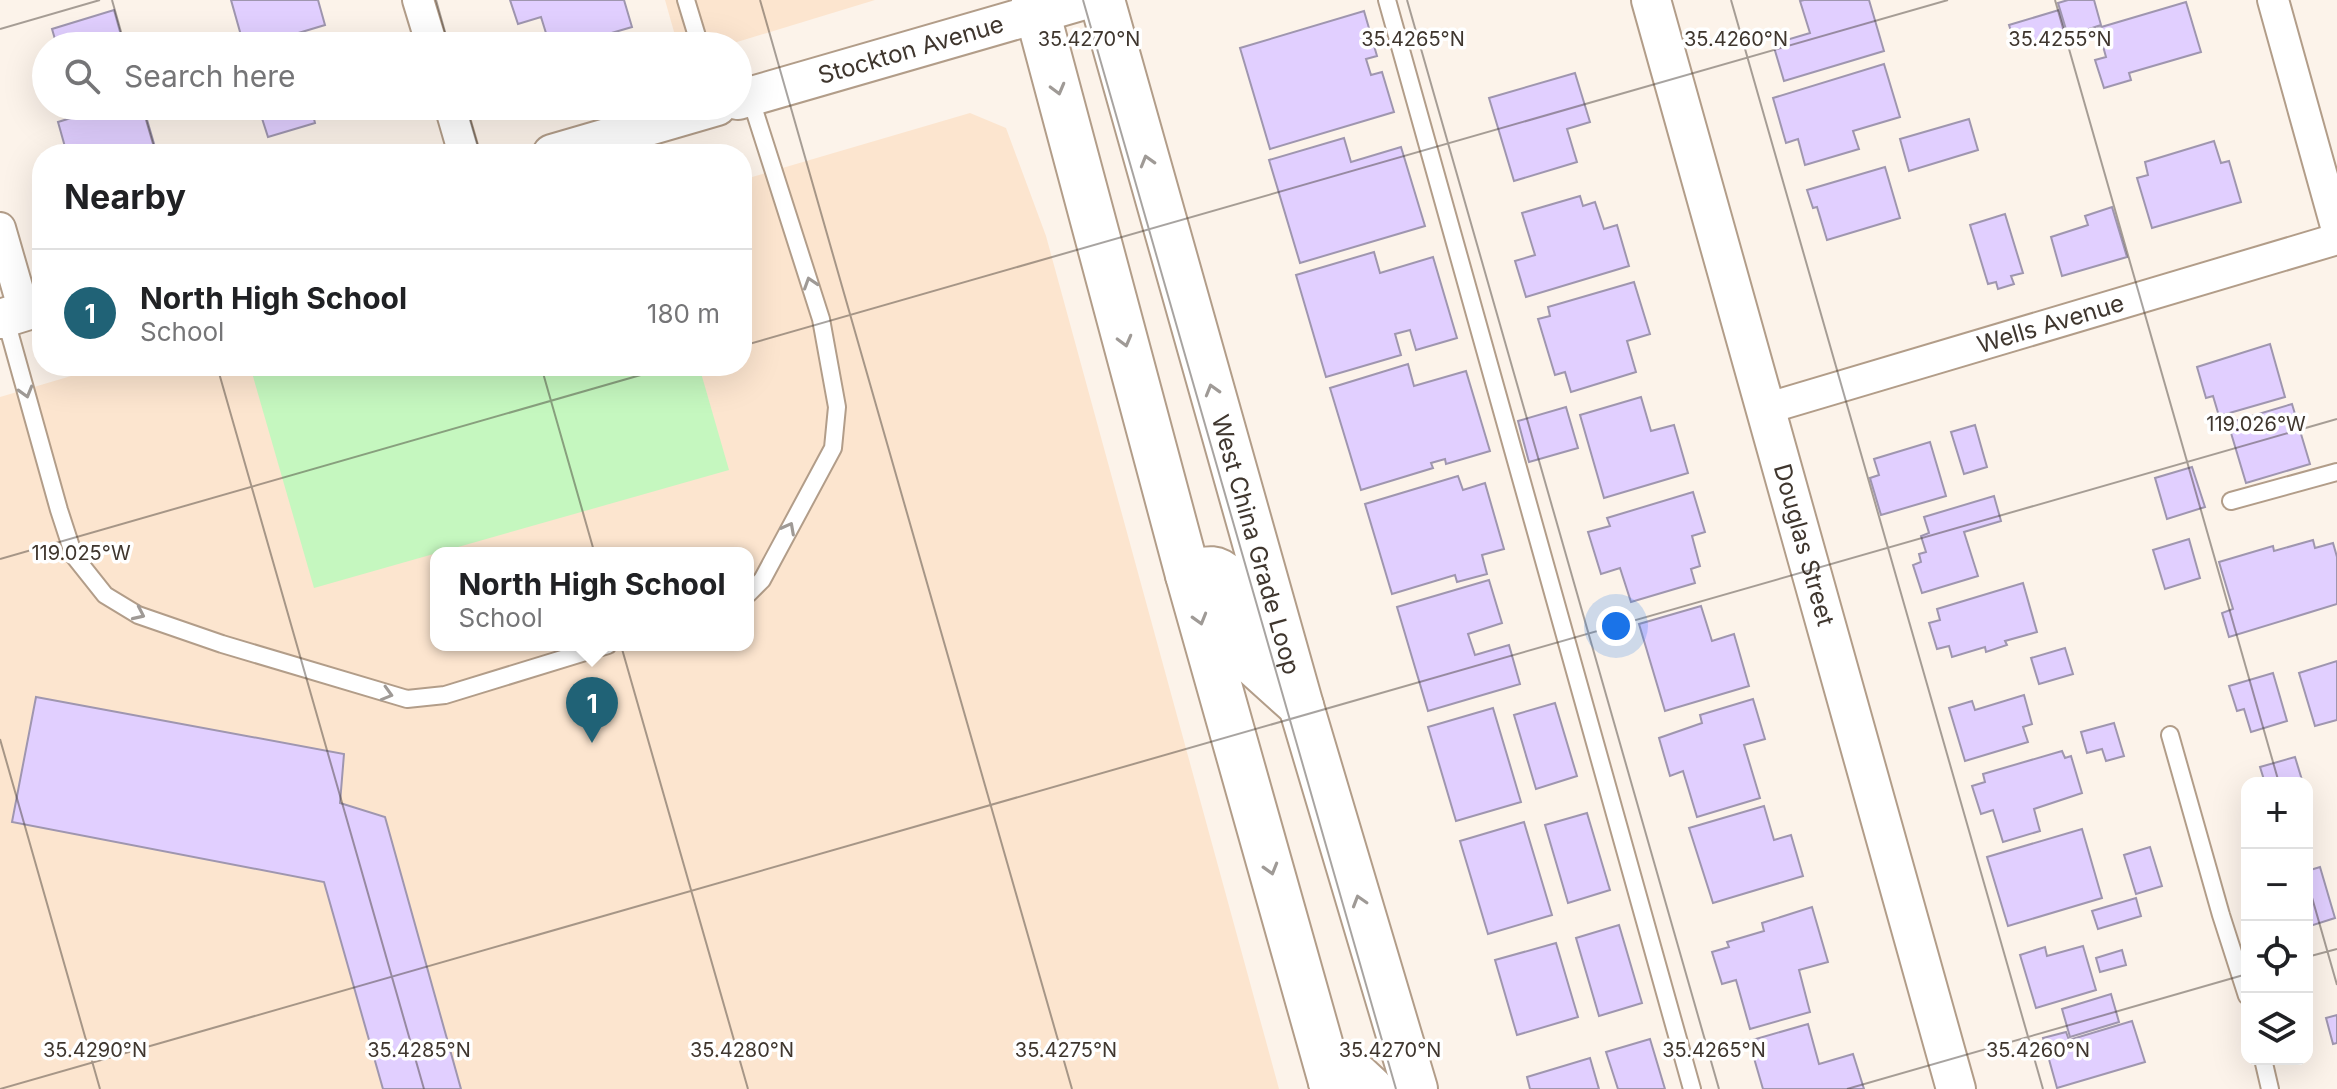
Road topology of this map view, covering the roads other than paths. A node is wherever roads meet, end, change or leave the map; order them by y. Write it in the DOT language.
graph roads {
  1 [pos="418,0"];
  2 [pos="686,0"];
  3 [pos="1084,0"];
  4 [pos="1102,0"];
  5 [pos="1387,0"];
  6 [pos="1651,0"];
  7 [pos="2273,0"];
  8 [pos="1036,7"];
  9 [pos="428,32"];
  10 [pos="696,32"];
  11 [pos="752,96"];
  12 [pos="454,120"];
  13 [pos="669,120"];
  14 [pos="742,120"];
  15 [pos="461,144"];
  16 [pos="587,144"];
  17 [pos="752,144"];
  18 [pos="752,144"];
  19 [pos="0,228"];
  20 [pos="2337,230"];
  21 [pos="2337,239"];
  22 [pos="18,313"];
  23 [pos="1765,409"];
  24 [pos="2337,472"];
  25 [pos="2231,501"];
  26 [pos="1188,575"];
  27 [pos="754,588"];
  28 [pos="588,651"];
  29 [pos="1301,706"];
  30 [pos="2170,735"];
  31 [pos="2246,993"];
  32 [pos="2264,1065"];
  33 [pos="1337,1087"];
  34 [pos="1415,1089"];
  35 [pos="1692,1089"];
  36 [pos="1956,1089"];
  37 [pos="2270,1089"];
  1 -- 9 [label="street"];
  2 -- 10 [label="lane"];
  3 -- 8 [label="street, Stockton Avenue"];
  29 -- 4 [label="main road, West China Grade Loop, one-way"];
  5 -- 35 [label="lane"];
  6 -- 23 [label="street, Douglas Street"];
  7 -- 20 [label="street"];
  8 -- 11 [label="street, Stockton Avenue"];
  8 -- 26 [label="main road, one-way"];
  12 -- 15 [label="street"];
  13 -- 16 [label="street, Stockton Avenue"];
  18 -- 14 [label="lane, one-way"];
  27 -- 17 [label="lane, one-way"];
  19 -- 22 [label="street"];
  21 -- 23 [label="street, Wells Avenue"];
  22 -- 28 [label="lane, one-way"];
  23 -- 36 [label="street, Douglas Street"];
  24 -- 25 [label="lane"];
  26 -- 29 [label="main road"];
  26 -- 33 [label="main road, one-way"];
  34 -- 29 [label="main road, West China Grade Loop, one-way"];
  30 -- 31 [label="lane"];
  32 -- 37 [label="lane"];
}
